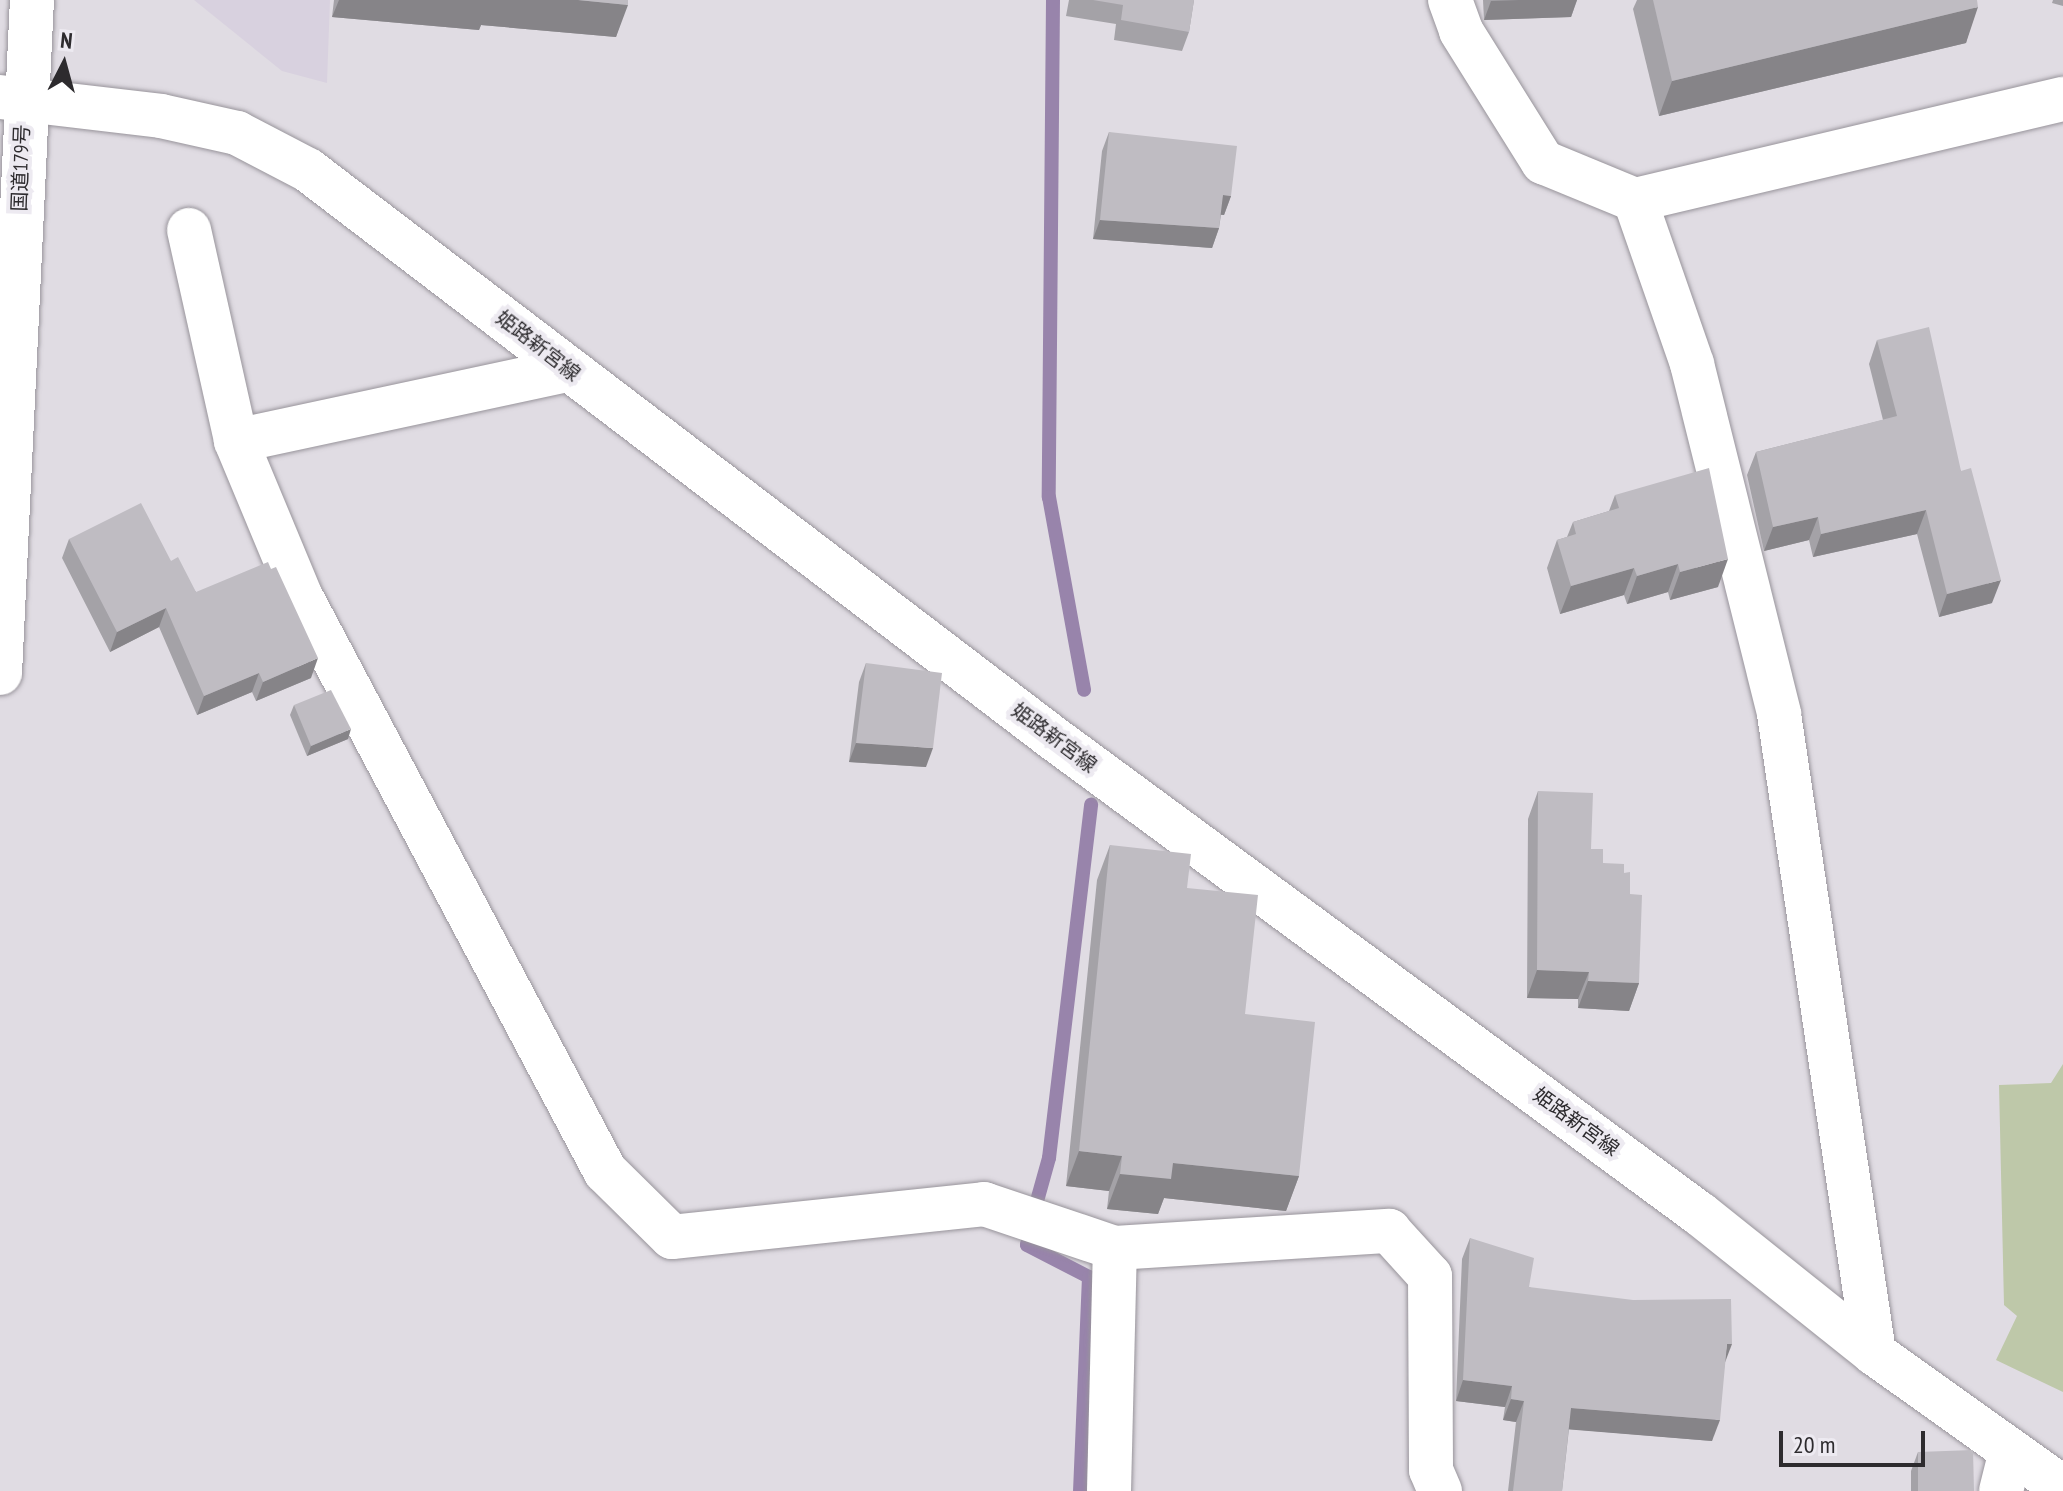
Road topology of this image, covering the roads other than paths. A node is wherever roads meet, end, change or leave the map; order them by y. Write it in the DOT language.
graph roads {
  1 [pos="32,0"];
  2 [pos="1450,0"];
  3 [pos="12,99"];
  4 [pos="2063,99"];
  5 [pos="1635,200"];
  6 [pos="189,230"];
  7 [pos="567,370"];
  8 [pos="236,441"];
  9 [pos="0,673"];
  10 [pos="1115,1248"];
  11 [pos="1874,1353"];
  12 [pos="2005,1472"];
  13 [pos="2063,1488"];
  14 [pos="1109,1491"];
  15 [pos="1440,1491"];
  1 -- 3 [label="main road, 国道179号"];
  2 -- 5 [label="main road"];
  3 -- 7 [label="main road, 姫路新宮線"];
  3 -- 9 [label="main road, 国道179号"];
  4 -- 5 [label="main road"];
  5 -- 11 [label="main road"];
  6 -- 8 [label="main road"];
  7 -- 8 [label="main road"];
  7 -- 11 [label="main road, 姫路新宮線"];
  8 -- 10 [label="main road"];
  10 -- 14 [label="main road"];
  10 -- 15 [label="main road"];
  11 -- 12 [label="main road, 姫路新宮線"];
  12 -- 13 [label="main road, 姫路新宮線"];
}
